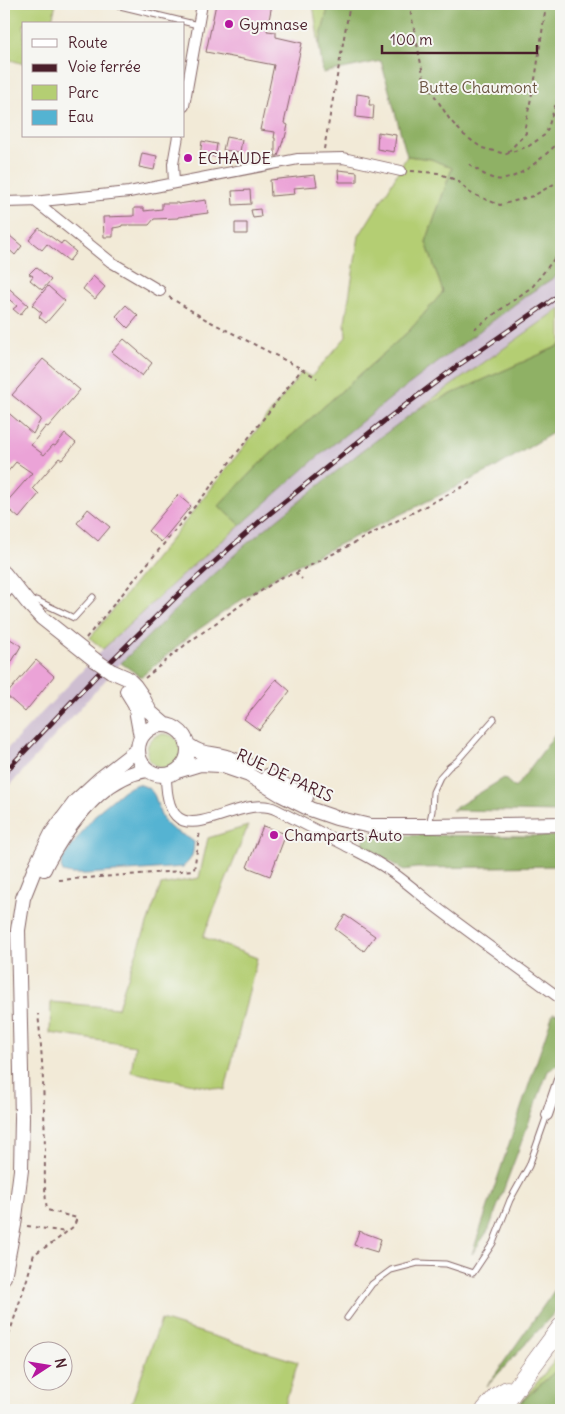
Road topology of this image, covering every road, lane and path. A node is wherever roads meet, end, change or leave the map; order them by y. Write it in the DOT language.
graph roads {
  1 [pos="202,4"];
  2 [pos="350,4"];
  3 [pos="409,4"];
  4 [pos="545,4"];
  5 [pos="119,5"];
  6 [pos="198,25"];
  7 [pos="561,88"];
  8 [pos="185,100"];
  9 [pos="178,138"];
  10 [pos="561,138"];
  11 [pos="506,154"];
  12 [pos="322,159"];
  13 [pos="469,164"];
  14 [pos="402,171"];
  15 [pos="561,180"];
  16 [pos="174,183"];
  17 [pos="35,201"];
  18 [pos="4,202"];
  19 [pos="561,250"];
  20 [pos="160,292"];
  21 [pos="474,330"];
  22 [pos="302,369"];
  23 [pos="317,378"];
  24 [pos="472,482"];
  25 [pos="4,573"];
  26 [pos="296,573"];
  27 [pos="302,579"];
  28 [pos="9,590"];
  29 [pos="93,597"];
  30 [pos="29,604"];
  31 [pos="80,634"];
  32 [pos="111,671"];
  33 [pos="142,681"];
  34 [pos="494,719"];
  35 [pos="164,724"];
  36 [pos="139,744"];
  37 [pos="188,745"];
  38 [pos="147,770"];
  39 [pos="172,773"];
  40 [pos="202,821"];
  41 [pos="561,824"];
  42 [pos="408,826"];
  43 [pos="429,826"];
  44 [pos="59,880"];
  45 [pos="18,969"];
  46 [pos="561,999"];
  47 [pos="38,1014"];
  48 [pos="561,1074"];
  49 [pos="547,1116"];
  50 [pos="14,1225"];
  51 [pos="66,1232"];
  52 [pos="4,1277"];
  53 [pos="347,1318"];
  54 [pos="561,1328"];
  55 [pos="4,1350"];
  56 [pos="518,1384"];
  57 [pos="485,1410"];
  58 [pos="500,1410"];
  1 -- 6 [label="street"];
  2 -- 12 [label="path"];
  3 -- 11 [label="path"];
  4 -- 11 [label="path"];
  5 -- 6 [label="lane"];
  6 -- 8 [label="street"];
  7 -- 11 [label="path"];
  9 -- 16 [label="street"];
  10 -- 13 [label="path"];
  12 -- 14 [label="street"];
  12 -- 16 [label="street"];
  14 -- 15 [label="path"];
  16 -- 17 [label="street"];
  17 -- 18 [label="street"];
  17 -- 20 [label="street"];
  19 -- 21 [label="path"];
  20 -- 22 [label="path"];
  22 -- 23 [label="path"];
  22 -- 31 [label="path"];
  24 -- 26 [label="path"];
  25 -- 28 [label="street"];
  26 -- 27 [label="path"];
  26 -- 33 [label="path"];
  28 -- 30 [label="street"];
  29 -- 30 [label="lane"];
  30 -- 32 [label="street, bridge"];
  32 -- 35 [label="street"];
  32 -- 36 [label="street"];
  34 -- 43 [label="lane"];
  35 -- 36 [label="street"];
  35 -- 37 [label="street"];
  36 -- 38 [label="street"];
  36 -- 45 [label="street"];
  37 -- 39 [label="street"];
  37 -- 42 [label="street, RUE DE PARIS"];
  38 -- 39 [label="street"];
  38 -- 45 [label="street"];
  39 -- 40 [label="street"];
  39 -- 42 [label="street, RUE DE PARIS"];
  40 -- 44 [label="path"];
  40 -- 46 [label="street"];
  41 -- 43 [label="street, RUE DE PARIS"];
  42 -- 43 [label="street, RUE DE PARIS"];
  45 -- 50 [label="street"];
  47 -- 51 [label="path"];
  48 -- 49 [label="street"];
  49 -- 53 [label="lane"];
  50 -- 51 [label="path"];
  50 -- 52 [label="street"];
  51 -- 55 [label="path"];
  54 -- 56 [label="highway"];
  56 -- 57 [label="highway"];
  56 -- 58 [label="highway"];
}
